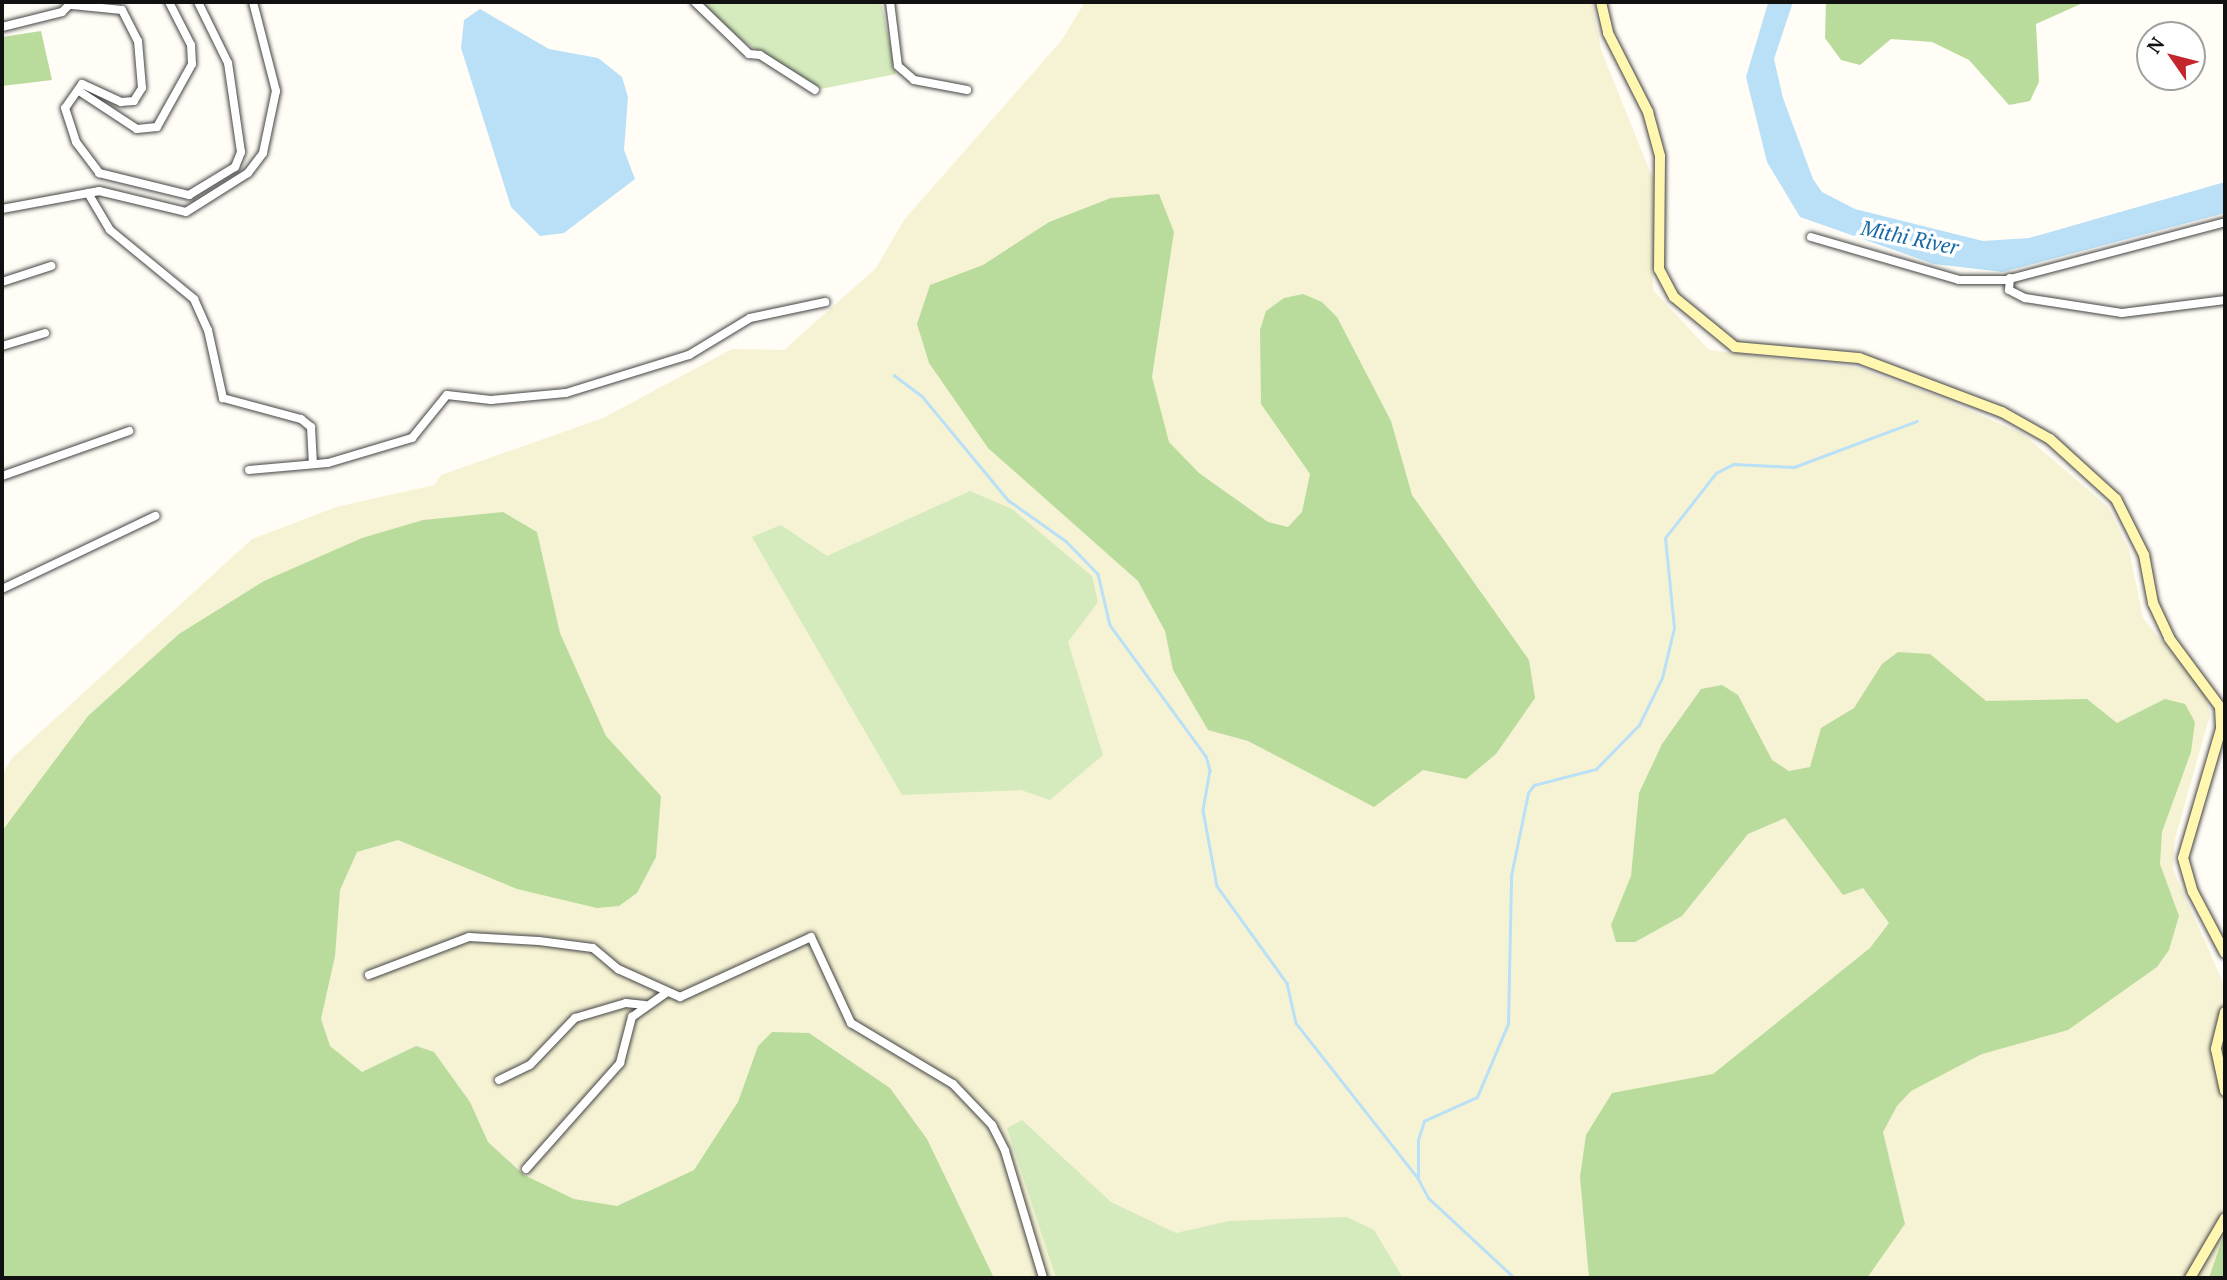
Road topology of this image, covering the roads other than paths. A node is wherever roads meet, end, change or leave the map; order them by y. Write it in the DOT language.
graph roads {
  1 [pos="169,2"];
  2 [pos="198,2"];
  3 [pos="253,2"];
  4 [pos="695,2"];
  5 [pos="890,2"];
  6 [pos="1601,2"];
  7 [pos="72,3"];
  8 [pos="101,4"];
  9 [pos="2,27"];
  10 [pos="815,90"];
  11 [pos="967,90"];
  12 [pos="91,92"];
  13 [pos="88,192"];
  14 [pos="2,209"];
  15 [pos="2225,222"];
  16 [pos="1811,237"];
  17 [pos="51,266"];
  18 [pos="2011,278"];
  19 [pos="2,282"];
  20 [pos="2225,300"];
  21 [pos="825,302"];
  22 [pos="45,333"];
  23 [pos="2,346"];
  24 [pos="129,431"];
  25 [pos="313,464"];
  26 [pos="249,470"];
  27 [pos="2,476"];
  28 [pos="155,516"];
  29 [pos="2,589"];
  30 [pos="2225,953"];
  31 [pos="369,975"];
  32 [pos="666,993"];
  33 [pos="645,1004"];
  34 [pos="2225,1012"];
  35 [pos="499,1080"];
  36 [pos="2225,1091"];
  37 [pos="526,1169"];
  38 [pos="2225,1217"];
  39 [pos="1043,1278"];
  40 [pos="2190,1278"];
  1 -- 12 [label="street"];
  2 -- 12 [label="street"];
  3 -- 13 [label="street"];
  4 -- 10 [label="street"];
  5 -- 11 [label="street"];
  6 -- 30 [label="street"];
  7 -- 8 [label="street"];
  7 -- 9 [label="street"];
  8 -- 12 [label="street"];
  13 -- 14 [label="street"];
  13 -- 25 [label="street"];
  15 -- 18 [label="street"];
  16 -- 18 [label="street"];
  17 -- 19 [label="street"];
  18 -- 20 [label="street"];
  21 -- 25 [label="street"];
  22 -- 23 [label="street"];
  24 -- 27 [label="street"];
  25 -- 26 [label="street"];
  28 -- 29 [label="street"];
  31 -- 32 [label="street"];
  32 -- 33 [label="street"];
  32 -- 39 [label="street"];
  33 -- 35 [label="street"];
  33 -- 37 [label="street"];
  34 -- 36 [label="street"];
  38 -- 40 [label="street"];
}
